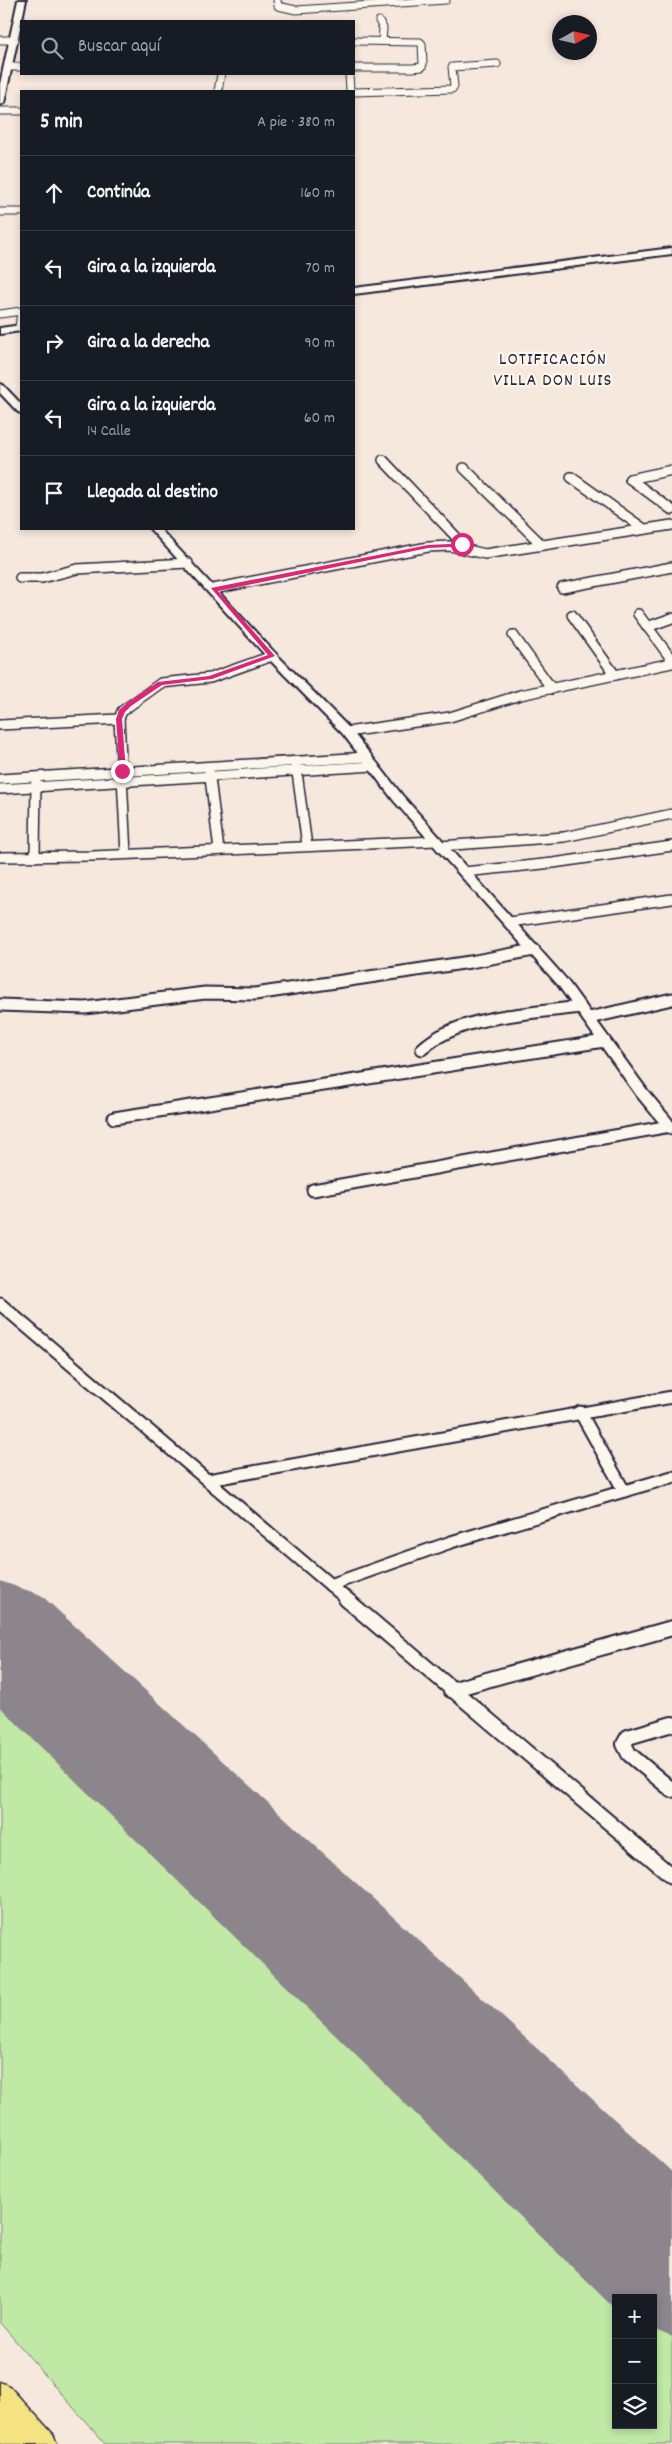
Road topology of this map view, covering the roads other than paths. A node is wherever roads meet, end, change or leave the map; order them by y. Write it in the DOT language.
graph roads {
  1 [pos="22,0"];
  2 [pos="277,0"];
  3 [pos="446,0"];
  4 [pos="379,21"];
  5 [pos="17,37"];
  6 [pos="0,40"];
  7 [pos="355,41"];
  8 [pos="382,41"];
  9 [pos="0,61"];
  10 [pos="10,64"];
  11 [pos="497,64"];
  12 [pos="20,67"];
  13 [pos="355,68"];
  14 [pos="221,75"];
  15 [pos="349,75"];
  16 [pos="218,90"];
  17 [pos="350,90"];
  18 [pos="355,92"];
  19 [pos="0,103"];
  20 [pos="0,111"];
  21 [pos="20,111"];
  22 [pos="0,212"];
  23 [pos="20,212"];
  24 [pos="672,251"];
  25 [pos="355,291"];
  26 [pos="20,311"];
  27 [pos="0,314"];
  28 [pos="20,328"];
  29 [pos="0,331"];
  30 [pos="0,387"];
  31 [pos="20,409"];
  32 [pos="383,460"];
  33 [pos="464,468"];
  34 [pos="672,470"];
  35 [pos="570,477"];
  36 [pos="672,510"];
  37 [pos="672,525"];
  38 [pos="644,529"];
  39 [pos="156,530"];
  40 [pos="542,545"];
  41 [pos="463,550"];
  42 [pos="188,563"];
  43 [pos="672,567"];
  44 [pos="20,578"];
  45 [pos="562,588"];
  46 [pos="213,590"];
  47 [pos="638,614"];
  48 [pos="572,615"];
  49 [pos="672,618"];
  50 [pos="647,627"];
  51 [pos="514,635"];
  52 [pos="272,656"];
  53 [pos="672,661"];
  54 [pos="615,675"];
  55 [pos="552,689"];
  56 [pos="119,719"];
  57 [pos="0,726"];
  58 [pos="347,732"];
  59 [pos="370,762"];
  60 [pos="208,766"];
  61 [pos="296,766"];
  62 [pos="122,771"];
  63 [pos="210,777"];
  64 [pos="0,779"];
  65 [pos="36,782"];
  66 [pos="123,782"];
  67 [pos="0,789"];
  68 [pos="672,814"];
  69 [pos="438,844"];
  70 [pos="307,846"];
  71 [pos="672,846"];
  72 [pos="219,850"];
  73 [pos="126,854"];
  74 [pos="0,857"];
  75 [pos="35,857"];
  76 [pos="464,872"];
  77 [pos="672,899"];
  78 [pos="510,922"];
  79 [pos="534,950"];
  80 [pos="672,999"];
  81 [pos="0,1005"];
  82 [pos="580,1007"];
  83 [pos="589,1018"];
  84 [pos="604,1041"];
  85 [pos="422,1049"];
  86 [pos="114,1118"];
  87 [pos="671,1128"];
  88 [pos="312,1190"];
  89 [pos="0,1304"];
  90 [pos="672,1396"];
  91 [pos="580,1412"];
  92 [pos="672,1477"];
  93 [pos="208,1480"];
  94 [pos="624,1491"];
  95 [pos="330,1585"];
  96 [pos="672,1628"];
  97 [pos="451,1690"];
  98 [pos="672,1724"];
  99 [pos="672,1790"];
  100 [pos="672,1876"];
  101 [pos="0,2395"];
  102 [pos="0,2424"];
  103 [pos="18,2444"];
  104 [pos="43,2444"];
  1 -- 5 [label="street"];
  2 -- 3 [label="street"];
  4 -- 8 [label="street"];
  5 -- 6 [label="street"];
  5 -- 10 [label="street"];
  7 -- 8 [label="street"];
  8 -- 13 [label="street"];
  9 -- 10 [label="street"];
  10 -- 12 [label="street"];
  10 -- 19 [label="street"];
  11 -- 18 [label="street"];
  14 -- 16 [label="street"];
  15 -- 17 [label="street"];
  20 -- 21 [label="street"];
  22 -- 23 [label="street"];
  24 -- 25 [label="main road"];
  26 -- 27 [label="street"];
  28 -- 29 [label="main road"];
  30 -- 31 [label="street"];
  32 -- 41 [label="street"];
  33 -- 40 [label="street"];
  34 -- 36 [label="street"];
  35 -- 38 [label="street"];
  37 -- 38 [label="street"];
  38 -- 40 [label="street"];
  39 -- 42 [label="street"];
  40 -- 41 [label="street"];
  41 -- 46 [label="street"];
  42 -- 44 [label="street"];
  42 -- 46 [label="street"];
  43 -- 45 [label="street"];
  46 -- 52 [label="street"];
  47 -- 50 [label="street"];
  48 -- 54 [label="street"];
  49 -- 50 [label="street"];
  50 -- 53 [label="street"];
  51 -- 55 [label="street"];
  52 -- 56 [label="street"];
  52 -- 58 [label="street"];
  53 -- 54 [label="street"];
  54 -- 55 [label="street"];
  55 -- 58 [label="street"];
  56 -- 57 [label="street"];
  56 -- 62 [label="street"];
  58 -- 59 [label="street"];
  59 -- 61 [label="street"];
  59 -- 69 [label="street"];
  60 -- 61 [label="street"];
  60 -- 62 [label="street"];
  60 -- 63 [label="street"];
  61 -- 63 [label="street"];
  61 -- 70 [label="street"];
  62 -- 65 [label="street"];
  62 -- 66 [label="street"];
  63 -- 66 [label="street"];
  63 -- 72 [label="street"];
  64 -- 65 [label="street"];
  65 -- 66 [label="street"];
  65 -- 67 [label="street"];
  65 -- 75 [label="street"];
  66 -- 73 [label="street"];
  68 -- 69 [label="street"];
  69 -- 70 [label="street"];
  69 -- 76 [label="street"];
  70 -- 72 [label="street"];
  71 -- 76 [label="street"];
  72 -- 73 [label="street"];
  73 -- 75 [label="street"];
  74 -- 75 [label="street"];
  76 -- 78 [label="street"];
  77 -- 78 [label="street"];
  78 -- 79 [label="street"];
  79 -- 81 [label="street"];
  79 -- 82 [label="street"];
  80 -- 83 [label="street"];
  82 -- 83 [label="street"];
  82 -- 85 [label="street"];
  83 -- 84 [label="street"];
  84 -- 86 [label="street"];
  84 -- 87 [label="street"];
  87 -- 88 [label="street"];
  89 -- 93 [label="street"];
  90 -- 91 [label="street"];
  91 -- 93 [label="street"];
  91 -- 94 [label="street"];
  92 -- 94 [label="street"];
  93 -- 95 [label="street"];
  94 -- 95 [label="street"];
  95 -- 97 [label="street"];
  96 -- 97 [label="street"];
  97 -- 100 [label="street"];
  98 -- 99 [label="street"];
  101 -- 104 [label="highway"];
  102 -- 103 [label="highway"];
}
